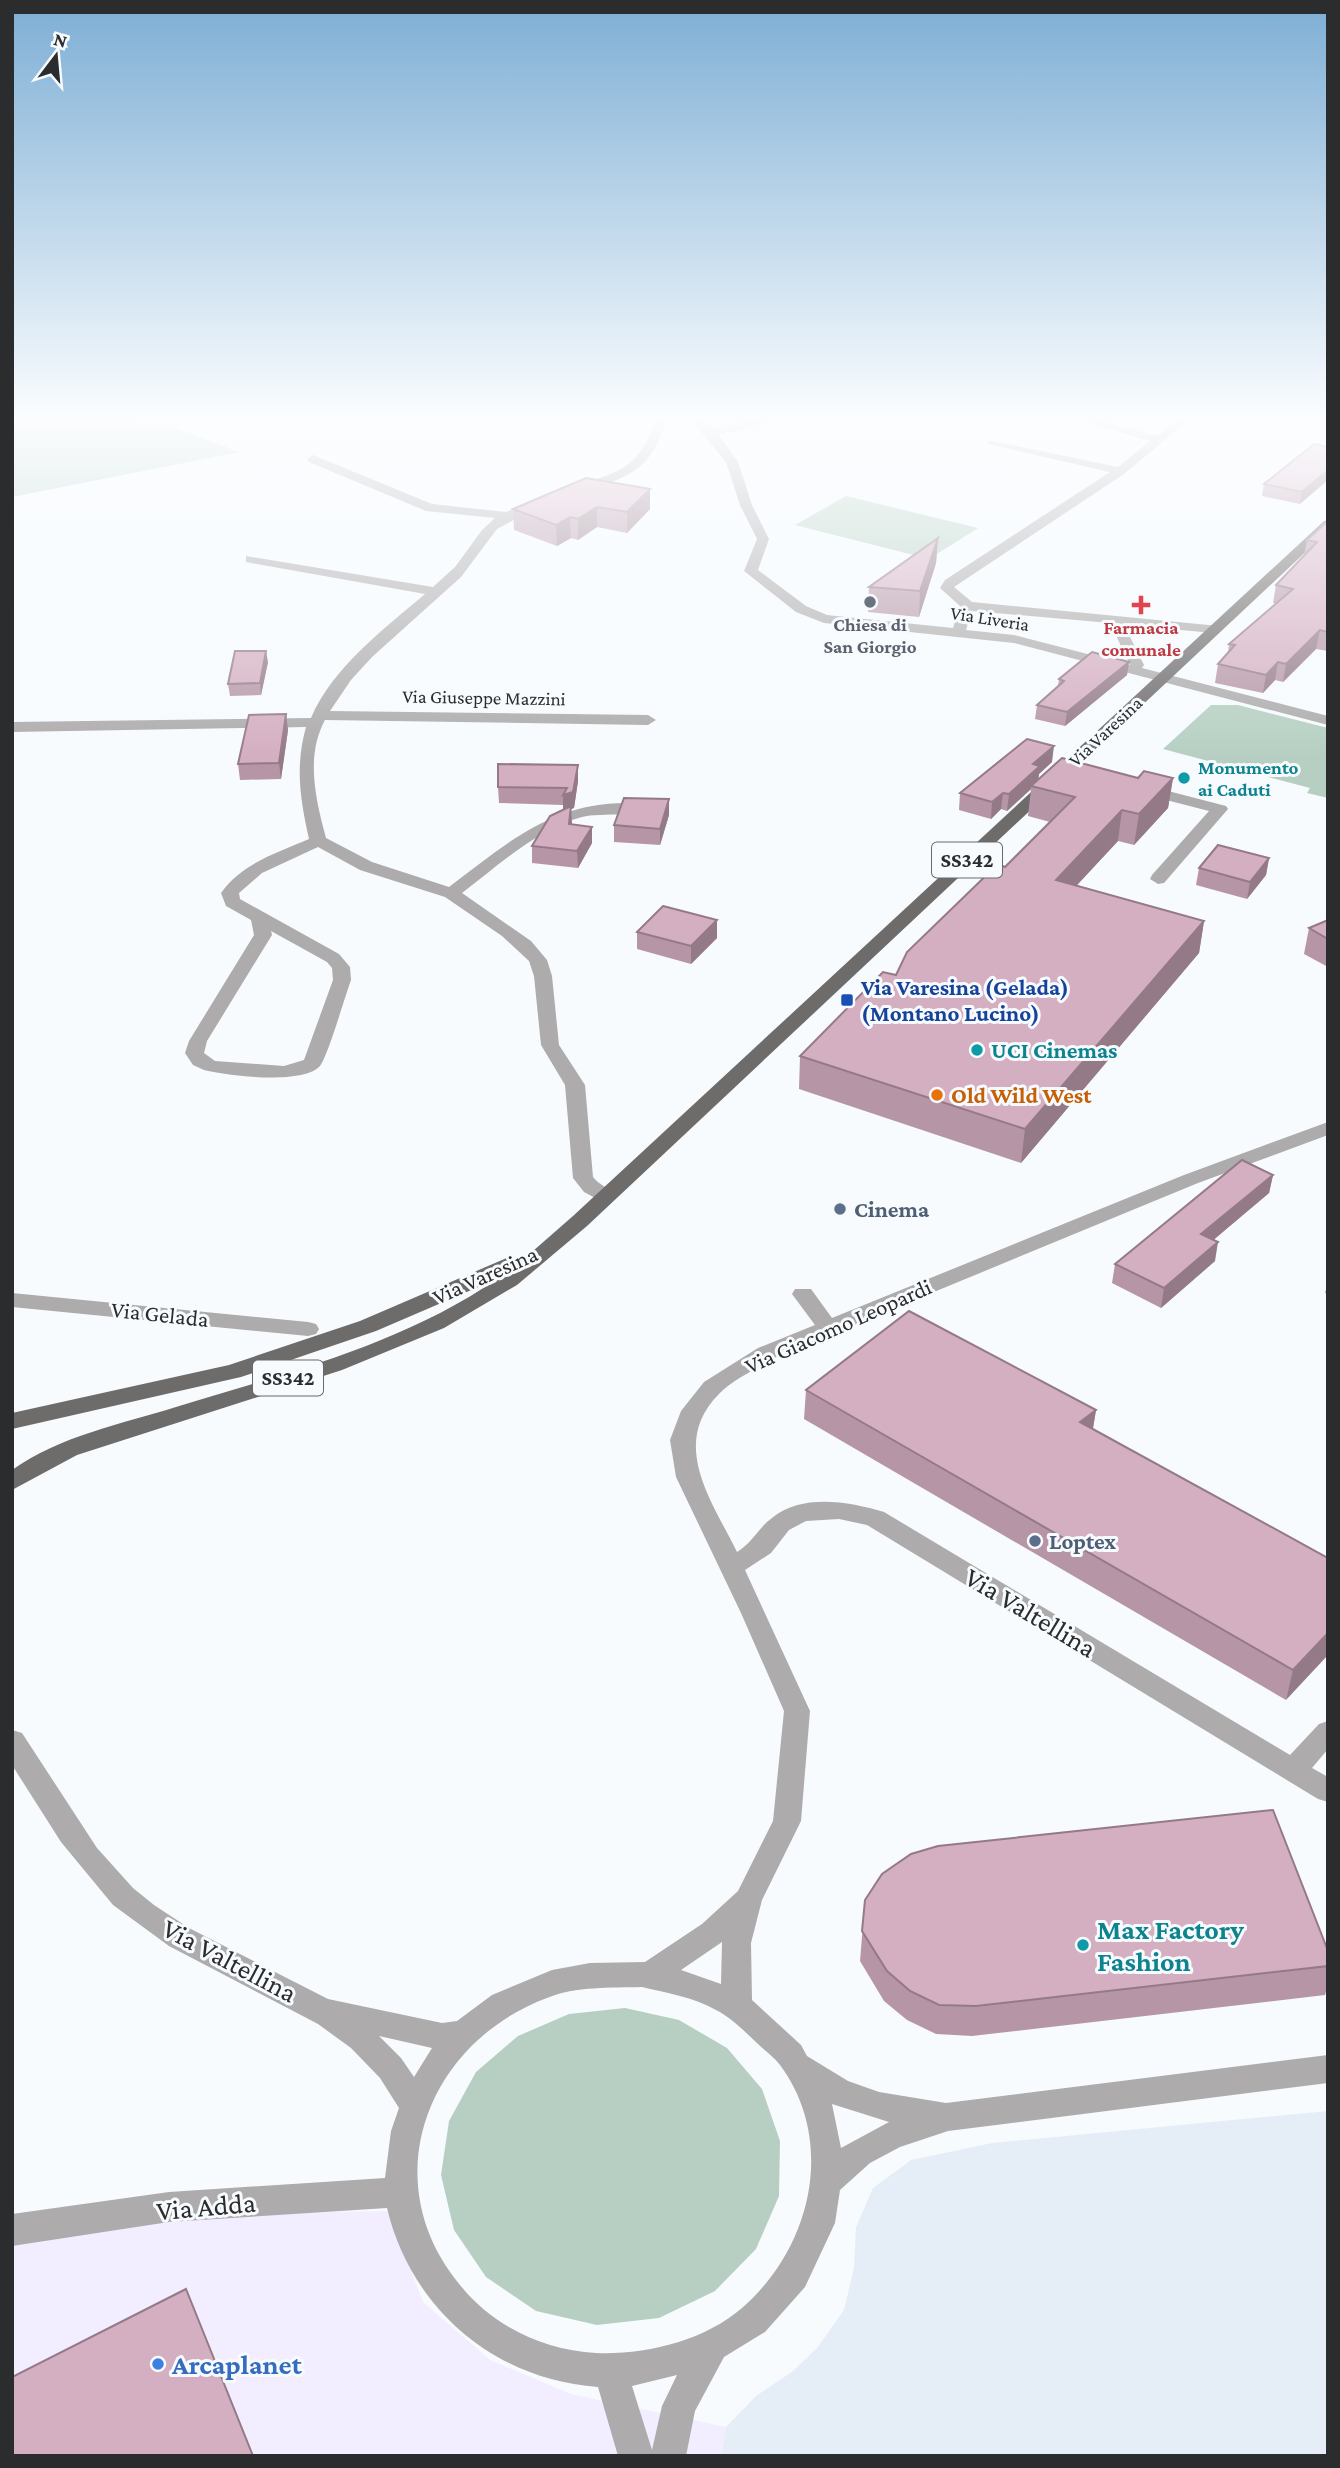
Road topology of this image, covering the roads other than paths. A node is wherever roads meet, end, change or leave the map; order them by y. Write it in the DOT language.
graph roads {
  1 [pos="490,530"];
  2 [pos="758,530"];
  3 [pos="1030,530"];
  4 [pos="1321,530"];
  5 [pos="251,559"];
  6 [pos="433,591"];
  7 [pos="967,606"];
  8 [pos="1115,620"];
  9 [pos="1214,629"];
  10 [pos="960,631"];
  11 [pos="1137,665"];
  12 [pos="1161,679"];
  13 [pos="317,719"];
  14 [pos="648,720"];
  15 [pos="1328,721"];
  16 [pos="12,727"];
  17 [pos="1065,769"];
  18 [pos="1091,776"];
  19 [pos="1129,786"];
  20 [pos="660,807"];
  21 [pos="318,841"];
  22 [pos="1158,879"];
  23 [pos="451,893"];
  24 [pos="257,915"];
  25 [pos="1328,1128"];
  26 [pos="606,1196"];
  27 [pos="550,1246"];
  28 [pos="803,1294"];
  29 [pos="12,1300"];
  30 [pos="827,1326"];
  31 [pos="309,1329"];
  32 [pos="12,1421"];
  33 [pos="12,1482"];
  34 [pos="731,1567"];
  35 [pos="1328,1731"];
  36 [pos="12,1741"];
  37 [pos="1293,1770"];
  38 [pos="1328,1791"];
  39 [pos="748,1900"];
  40 [pos="649,1976"];
  41 [pos="738,2007"];
  42 [pos="324,2010"];
  43 [pos="464,2033"];
  44 [pos="798,2067"];
  45 [pos="1328,2069"];
  46 [pos="414,2104"];
  47 [pos="948,2117"];
  48 [pos="828,2180"];
  49 [pos="401,2192"];
  50 [pos="12,2230"];
  51 [pos="710,2349"];
  52 [pos="611,2372"];
  53 [pos="636,2456"];
  54 [pos="668,2456"];
  1 -- 6 [label="street"];
  2 -- 10 [label="street, Via Liveria"];
  3 -- 7 [label="street"];
  4 -- 9 [label="main road, Via Varesina / SS342"];
  5 -- 6 [label="street"];
  6 -- 13 [label="street"];
  7 -- 8 [label="street"];
  7 -- 10 [label="street"];
  8 -- 9 [label="street"];
  8 -- 11 [label="street"];
  9 -- 12 [label="main road, Via Varesina / SS342"];
  10 -- 12 [label="street, Via Liveria"];
  12 -- 15 [label="street, Via Liveria"];
  12 -- 17 [label="main road, Via Varesina / SS342"];
  13 -- 14 [label="street, Via Giuseppe Mazzini"];
  13 -- 16 [label="street, Via Giuseppe Mazzini"];
  13 -- 21 [label="street"];
  17 -- 18 [label="street"];
  17 -- 26 [label="main road, Via Varesina / SS342"];
  19 -- 22 [label="street"];
  20 -- 23 [label="street"];
  21 -- 23 [label="street"];
  21 -- 24 [label="street"];
  23 -- 26 [label="street"];
  24 -- 24 [label="street"];
  25 -- 30 [label="street, Via Giacomo Leopardi"];
  26 -- 27 [label="main road, SS342"];
  27 -- 32 [label="main road, Via Varesina / SS342"];
  27 -- 33 [label="main road, Via Varesina / SS342"];
  28 -- 30 [label="street"];
  29 -- 31 [label="street, Via Gelada"];
  30 -- 34 [label="street, Via Giacomo Leopardi"];
  34 -- 37 [label="street, Via Valtellina"];
  34 -- 39 [label="street, Via Giacomo Leopardi"];
  35 -- 37 [label="street"];
  36 -- 42 [label="street, Via Valtellina"];
  37 -- 38 [label="street, Via Valtellina"];
  39 -- 40 [label="street, Via Giacomo Leopardi"];
  39 -- 41 [label="street, Via Giacomo Leopardi"];
  40 -- 41 [label="street"];
  40 -- 43 [label="street"];
  41 -- 44 [label="street"];
  42 -- 43 [label="street, Via Valtellina"];
  42 -- 46 [label="street, Via Valtellina"];
  43 -- 46 [label="street"];
  44 -- 47 [label="street"];
  44 -- 48 [label="street"];
  45 -- 47 [label="street"];
  46 -- 49 [label="street"];
  47 -- 48 [label="street"];
  48 -- 51 [label="street"];
  49 -- 50 [label="street, Via Adda"];
  49 -- 52 [label="street"];
  51 -- 52 [label="street"];
  51 -- 54 [label="street"];
  52 -- 53 [label="street"];
}
